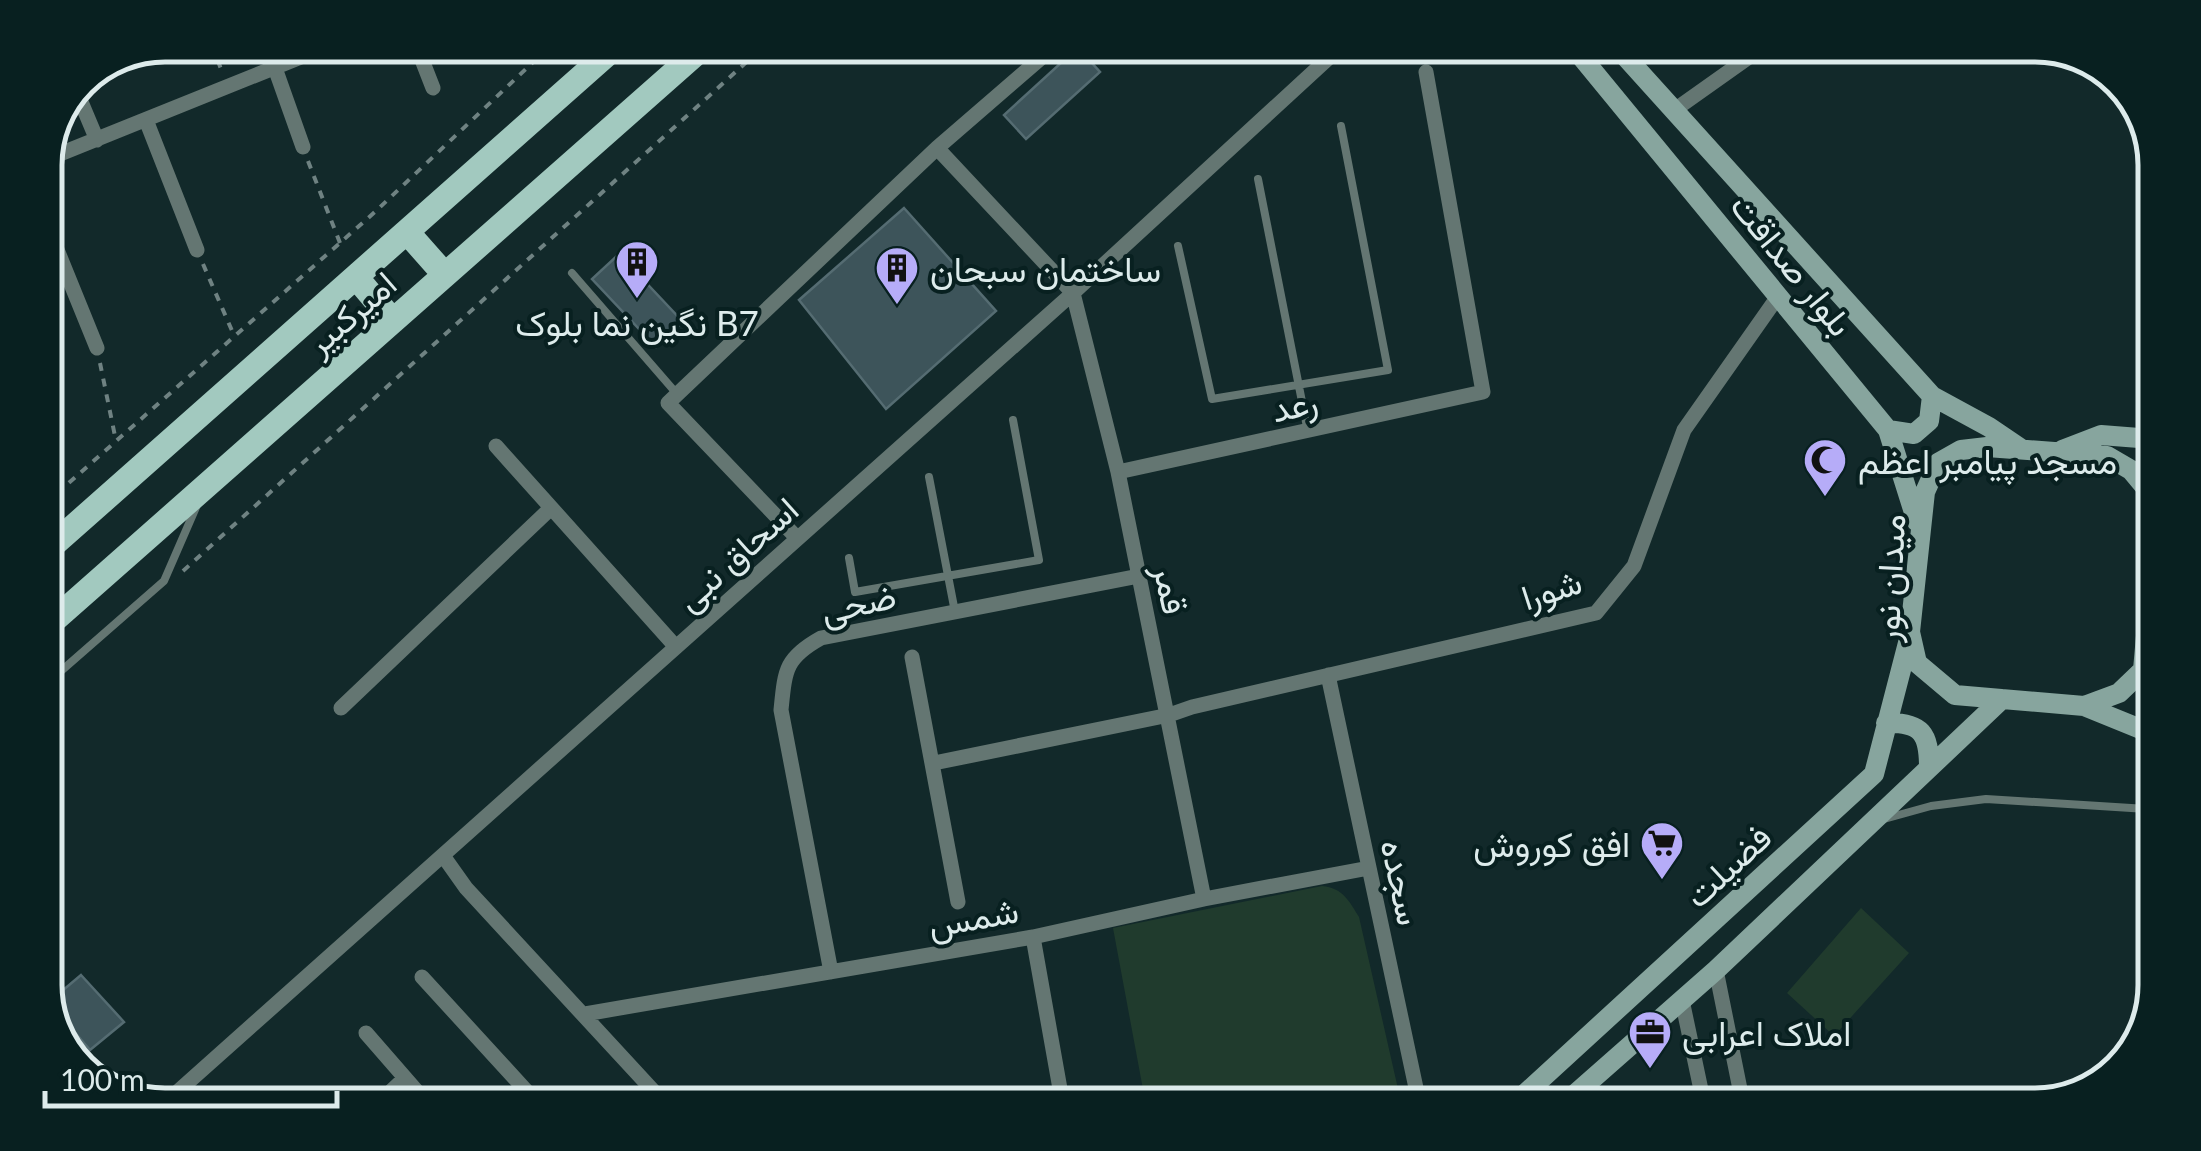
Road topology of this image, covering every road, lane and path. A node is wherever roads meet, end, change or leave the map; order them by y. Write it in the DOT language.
graph roads {
  1 [pos="218,62"];
  2 [pos="289,62"];
  3 [pos="422,62"];
  4 [pos="533,62"];
  5 [pos="598,62"];
  6 [pos="685,62"];
  7 [pos="747,62"];
  8 [pos="1036,62"];
  9 [pos="1324,62"];
  10 [pos="1586,62"];
  11 [pos="1631,62"];
  12 [pos="1743,62"];
  13 [pos="275,68"];
  14 [pos="1426,72"];
  15 [pos="228,87"];
  16 [pos="433,88"];
  17 [pos="82,106"];
  18 [pos="1673,111"];
  19 [pos="146,120"];
  20 [pos="1341,126"];
  21 [pos="96,140"];
  22 [pos="302,148"];
  23 [pos="937,148"];
  24 [pos="64,153"];
  25 [pos="1258,179"];
  26 [pos="407,232"];
  27 [pos="340,244"];
  28 [pos="1178,246"];
  29 [pos="197,250"];
  30 [pos="63,264"];
  31 [pos="572,273"];
  32 [pos="445,275"];
  33 [pos="356,277"];
  34 [pos="1073,293"];
  35 [pos="1779,295"];
  36 [pos="393,321"];
  37 [pos="234,335"];
  38 [pos="97,348"];
  39 [pos="1298,384"];
  40 [pos="678,395"];
  41 [pos="1932,396"];
  42 [pos="1012,420"];
  43 [pos="1888,430"];
  44 [pos="1308,432"];
  45 [pos="2138,438"];
  46 [pos="116,442"];
  47 [pos="496,446"];
  48 [pos="2021,449"];
  49 [pos="2057,452"];
  50 [pos="1118,472"];
  51 [pos="929,476"];
  52 [pos="2138,478"];
  53 [pos="63,488"];
  54 [pos="204,488"];
  55 [pos="551,508"];
  56 [pos="1920,534"];
  57 [pos="63,536"];
  58 [pos="797,538"];
  59 [pos="848,558"];
  60 [pos="948,575"];
  61 [pos="1138,576"];
  62 [pos="174,579"];
  63 [pos="63,612"];
  64 [pos="956,612"];
  65 [pos="1910,632"];
  66 [pos="676,648"];
  67 [pos="912,657"];
  68 [pos="63,669"];
  69 [pos="1328,675"];
  70 [pos="2138,675"];
  71 [pos="2002,699"];
  72 [pos="2084,706"];
  73 [pos="341,708"];
  74 [pos="1169,716"];
  75 [pos="1886,723"];
  76 [pos="2138,728"];
  77 [pos="934,762"];
  78 [pos="1929,767"];
  79 [pos="2138,809"];
  80 [pos="1870,823"];
  81 [pos="444,857"];
  82 [pos="1370,868"];
  83 [pos="1204,898"];
  84 [pos="958,902"];
  85 [pos="1698,936"];
  86 [pos="1032,937"];
  87 [pos="1665,966"];
  88 [pos="1716,970"];
  89 [pos="831,972"];
  90 [pos="422,977"];
  91 [pos="1682,1000"];
  92 [pos="586,1014"];
  93 [pos="366,1033"];
  94 [pos="404,1079"];
  95 [pos="182,1088"];
  96 [pos="394,1088"];
  97 [pos="412,1088"];
  98 [pos="524,1088"];
  99 [pos="651,1088"];
  100 [pos="1060,1088"];
  101 [pos="1417,1088"];
  102 [pos="1530,1088"];
  103 [pos="1582,1088"];
  104 [pos="1701,1088"];
  105 [pos="1741,1088"];
  1 -- 15 [label="path"];
  2 -- 13 [label="street"];
  3 -- 16 [label="street"];
  4 -- 27 [label="path"];
  5 -- 26 [label="main road, امیرکبیر"];
  6 -- 32 [label="main road, امیرکبیر"];
  7 -- 62 [label="path"];
  8 -- 23 [label="street"];
  9 -- 34 [label="street, اسحاق نبی"];
  10 -- 35 [label="street, بلوار صداقت"];
  11 -- 18 [label="street, بلوار صداقت"];
  12 -- 18 [label="street"];
  13 -- 15 [label="street"];
  13 -- 22 [label="street"];
  14 -- 44 [label="street, رعد"];
  15 -- 19 [label="street"];
  17 -- 21 [label="street"];
  18 -- 41 [label="street, بلوار صداقت"];
  19 -- 21 [label="street"];
  19 -- 29 [label="street"];
  20 -- 39 [label="lane"];
  21 -- 24 [label="street"];
  22 -- 27 [label="path"];
  23 -- 34 [label="street"];
  23 -- 40 [label="street"];
  25 -- 39 [label="lane"];
  26 -- 32 [label="main road"];
  26 -- 33 [label="main road, امیرکبیر"];
  27 -- 37 [label="path"];
  28 -- 39 [label="lane"];
  29 -- 37 [label="path"];
  30 -- 38 [label="street"];
  31 -- 40 [label="lane"];
  32 -- 36 [label="main road, امیرکبیر"];
  33 -- 36 [label="main road"];
  33 -- 57 [label="main road, امیرکبیر"];
  34 -- 50 [label="street, قمر"];
  34 -- 58 [label="street, اسحاق نبی"];
  35 -- 43 [label="street, بلوار صداقت"];
  35 -- 69 [label="street, شورا"];
  36 -- 54 [label="main road, امیرکبیر"];
  37 -- 46 [label="path"];
  38 -- 46 [label="path"];
  39 -- 44 [label="lane"];
  40 -- 58 [label="street"];
  41 -- 43 [label="street"];
  41 -- 48 [label="street, بلوار صداقت"];
  42 -- 60 [label="lane"];
  43 -- 56 [label="street, بلوار صداقت"];
  44 -- 50 [label="street, رعد"];
  45 -- 49 [label="street"];
  46 -- 53 [label="path"];
  47 -- 55 [label="street"];
  48 -- 49 [label="street, میدان نور"];
  48 -- 56 [label="street, میدان نور"];
  49 -- 52 [label="street, میدان نور"];
  50 -- 61 [label="street, قمر"];
  51 -- 60 [label="lane"];
  54 -- 63 [label="main road, امیرکبیر"];
  54 -- 68 [label="lane"];
  55 -- 66 [label="street"];
  55 -- 73 [label="street"];
  56 -- 65 [label="street, میدان نور"];
  58 -- 66 [label="street, اسحاق نبی"];
  59 -- 60 [label="lane"];
  60 -- 64 [label="lane"];
  61 -- 64 [label="street, ضحی"];
  61 -- 74 [label="street, قمر"];
  64 -- 89 [label="street, ضحی"];
  65 -- 71 [label="street, میدان نور"];
  65 -- 75 [label="street, فضیلت"];
  66 -- 81 [label="street, اسحاق نبی"];
  67 -- 77 [label="street"];
  69 -- 74 [label="street, شورا"];
  69 -- 82 [label="street, سجده"];
  70 -- 72 [label="street"];
  71 -- 72 [label="street, میدان نور"];
  71 -- 78 [label="street, فضیلت"];
  72 -- 76 [label="street"];
  74 -- 77 [label="street, شورا"];
  74 -- 83 [label="street, قمر"];
  75 -- 78 [label="street"];
  75 -- 85 [label="street, فضیلت"];
  77 -- 84 [label="street"];
  78 -- 80 [label="street, فضیلت"];
  79 -- 80 [label="lane"];
  80 -- 88 [label="street, فضیلت"];
  81 -- 92 [label="street"];
  81 -- 95 [label="street, اسحاق نبی"];
  82 -- 83 [label="street, شمس"];
  82 -- 101 [label="street, سجده"];
  83 -- 86 [label="street, شمس"];
  85 -- 87 [label="street, فضیلت"];
  85 -- 88 [label="street"];
  86 -- 89 [label="street, شمس"];
  86 -- 100 [label="street"];
  87 -- 91 [label="street"];
  87 -- 102 [label="street, فضیلت"];
  88 -- 91 [label="street, فضیلت"];
  88 -- 105 [label="street"];
  89 -- 92 [label="street, شمس"];
  90 -- 98 [label="street"];
  91 -- 103 [label="street, فضیلت"];
  91 -- 104 [label="street"];
  92 -- 99 [label="street"];
  93 -- 94 [label="street"];
  94 -- 96 [label="street"];
  94 -- 97 [label="street"];
}
